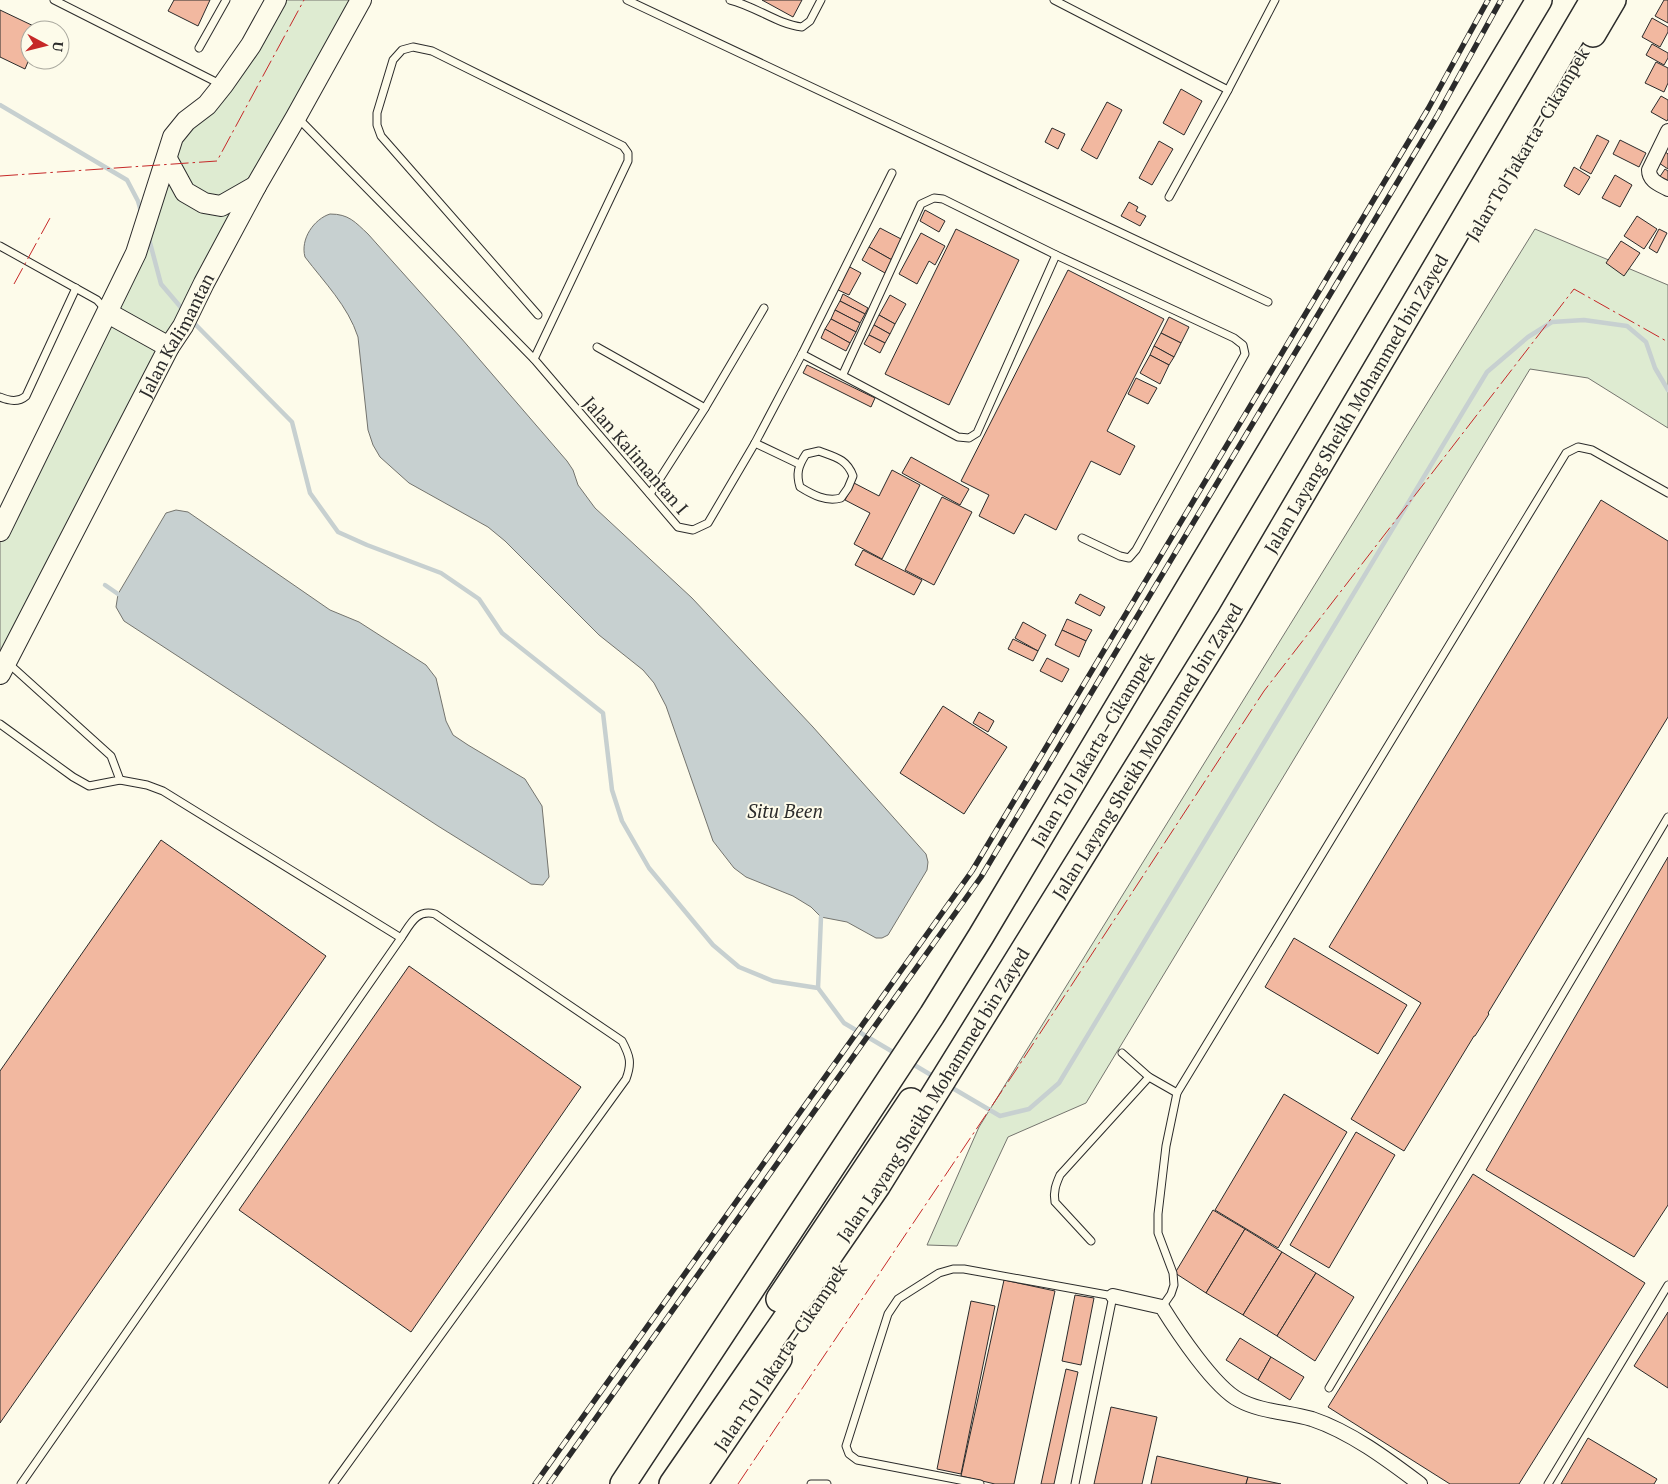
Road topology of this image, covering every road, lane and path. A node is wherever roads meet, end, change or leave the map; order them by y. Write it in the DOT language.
graph roads {
  1 [pos="54,0"];
  2 [pos="226,0"];
  3 [pos="276,0"];
  4 [pos="361,0"];
  5 [pos="627,0"];
  6 [pos="730,0"];
  7 [pos="821,0"];
  8 [pos="1054,0"];
  9 [pos="1275,0"];
  10 [pos="1539,0"];
  11 [pos="1576,0"];
  12 [pos="1593,0"];
  13 [pos="1613,0"];
  14 [pos="200,48"];
  15 [pos="223,85"];
  16 [pos="1228,90"];
  17 [pos="296,117"];
  18 [pos="1668,131"];
  19 [pos="167,159"];
  20 [pos="892,173"];
  21 [pos="256,186"];
  22 [pos="1668,189"];
  23 [pos="1169,197"];
  24 [pos="0,246"];
  25 [pos="1056,255"];
  26 [pos="76,288"];
  27 [pos="1268,302"];
  28 [pos="764,308"];
  29 [pos="108,313"];
  30 [pos="538,315"];
  31 [pos="169,347"];
  32 [pos="597,347"];
  33 [pos="802,354"];
  34 [pos="534,359"];
  35 [pos="842,374"];
  36 [pos="0,397"];
  37 [pos="705,408"];
  38 [pos="755,443"];
  39 [pos="799,464"];
  40 [pos="1668,493"];
  41 [pos="650,494"];
  42 [pos="0,531"];
  43 [pos="1082,538"];
  44 [pos="3,668"];
  45 [pos="0,724"];
  46 [pos="120,780"];
  47 [pos="1668,817"];
  48 [pos="401,938"];
  49 [pos="1122,1053"];
  50 [pos="1149,1078"];
  51 [pos="1177,1093"];
  52 [pos="1091,1241"];
  53 [pos="1668,1285"];
  54 [pos="1113,1296"];
  55 [pos="1162,1306"];
  56 [pos="1328,1388"];
  57 [pos="21,1484"];
  58 [pos="333,1484"];
  59 [pos="624,1484"];
  60 [pos="655,1484"];
  61 [pos="672,1484"];
  62 [pos="694,1484"];
  63 [pos="812,1484"];
  64 [pos="827,1484"];
  65 [pos="980,1484"];
  66 [pos="1075,1484"];
  67 [pos="1420,1484"];
  68 [pos="1548,1484"];
  1 -- 15 [label="lane"];
  2 -- 14 [label="lane"];
  3 -- 15 [label="street"];
  4 -- 17 [label="street, Jalan Kalimantan"];
  5 -- 27 [label="lane"];
  6 -- 7 [label="lane"];
  8 -- 16 [label="lane"];
  9 -- 16 [label="lane"];
  10 -- 59 [label="highway, Jalan Tol Jakarta–Cikampek"];
  11 -- 60 [label="highway, Jalan Layang Sheikh Mohammed bin Zayed"];
  12 -- 61 [label="highway, Jalan Layang Sheikh Mohammed bin Zayed"];
  13 -- 62 [label="highway, Jalan Tol Jakarta–Cikampek"];
  15 -- 19 [label="street"];
  16 -- 23 [label="lane"];
  17 -- 21 [label="street, Jalan Kalimantan"];
  17 -- 34 [label="lane, Jalan Kalimantan I"];
  18 -- 22 [label="street"];
  19 -- 21 [label="street"];
  19 -- 29 [label="street"];
  20 -- 33 [label="lane, Jalan Kalimantan I"];
  21 -- 31 [label="street, Jalan Kalimantan"];
  24 -- 26 [label="lane"];
  25 -- 35 [label="lane"];
  25 -- 35 [label="lane"];
  25 -- 43 [label="lane"];
  26 -- 29 [label="lane"];
  26 -- 36 [label="lane"];
  28 -- 37 [label="lane"];
  29 -- 31 [label="street"];
  29 -- 42 [label="street"];
  30 -- 34 [label="lane"];
  31 -- 44 [label="street, Jalan Kalimantan"];
  32 -- 37 [label="lane"];
  33 -- 35 [label="lane"];
  33 -- 38 [label="lane, Jalan Kalimantan I"];
  34 -- 41 [label="lane, Jalan Kalimantan I"];
  37 -- 41 [label="lane"];
  38 -- 39 [label="lane"];
  38 -- 41 [label="lane, Jalan Kalimantan I"];
  39 -- 39 [label="lane"];
  40 -- 51 [label="lane"];
  44 -- 46 [label="lane"];
  45 -- 46 [label="lane"];
  46 -- 48 [label="lane"];
  47 -- 56 [label="lane"];
  48 -- 57 [label="lane"];
  48 -- 58 [label="lane"];
  49 -- 50 [label="lane"];
  50 -- 51 [label="lane"];
  50 -- 52 [label="lane"];
  51 -- 55 [label="lane"];
  53 -- 68 [label="lane"];
  54 -- 55 [label="street"];
  54 -- 65 [label="lane"];
  54 -- 66 [label="lane"];
  55 -- 67 [label="street"];
  63 -- 64 [label="lane"];
}
